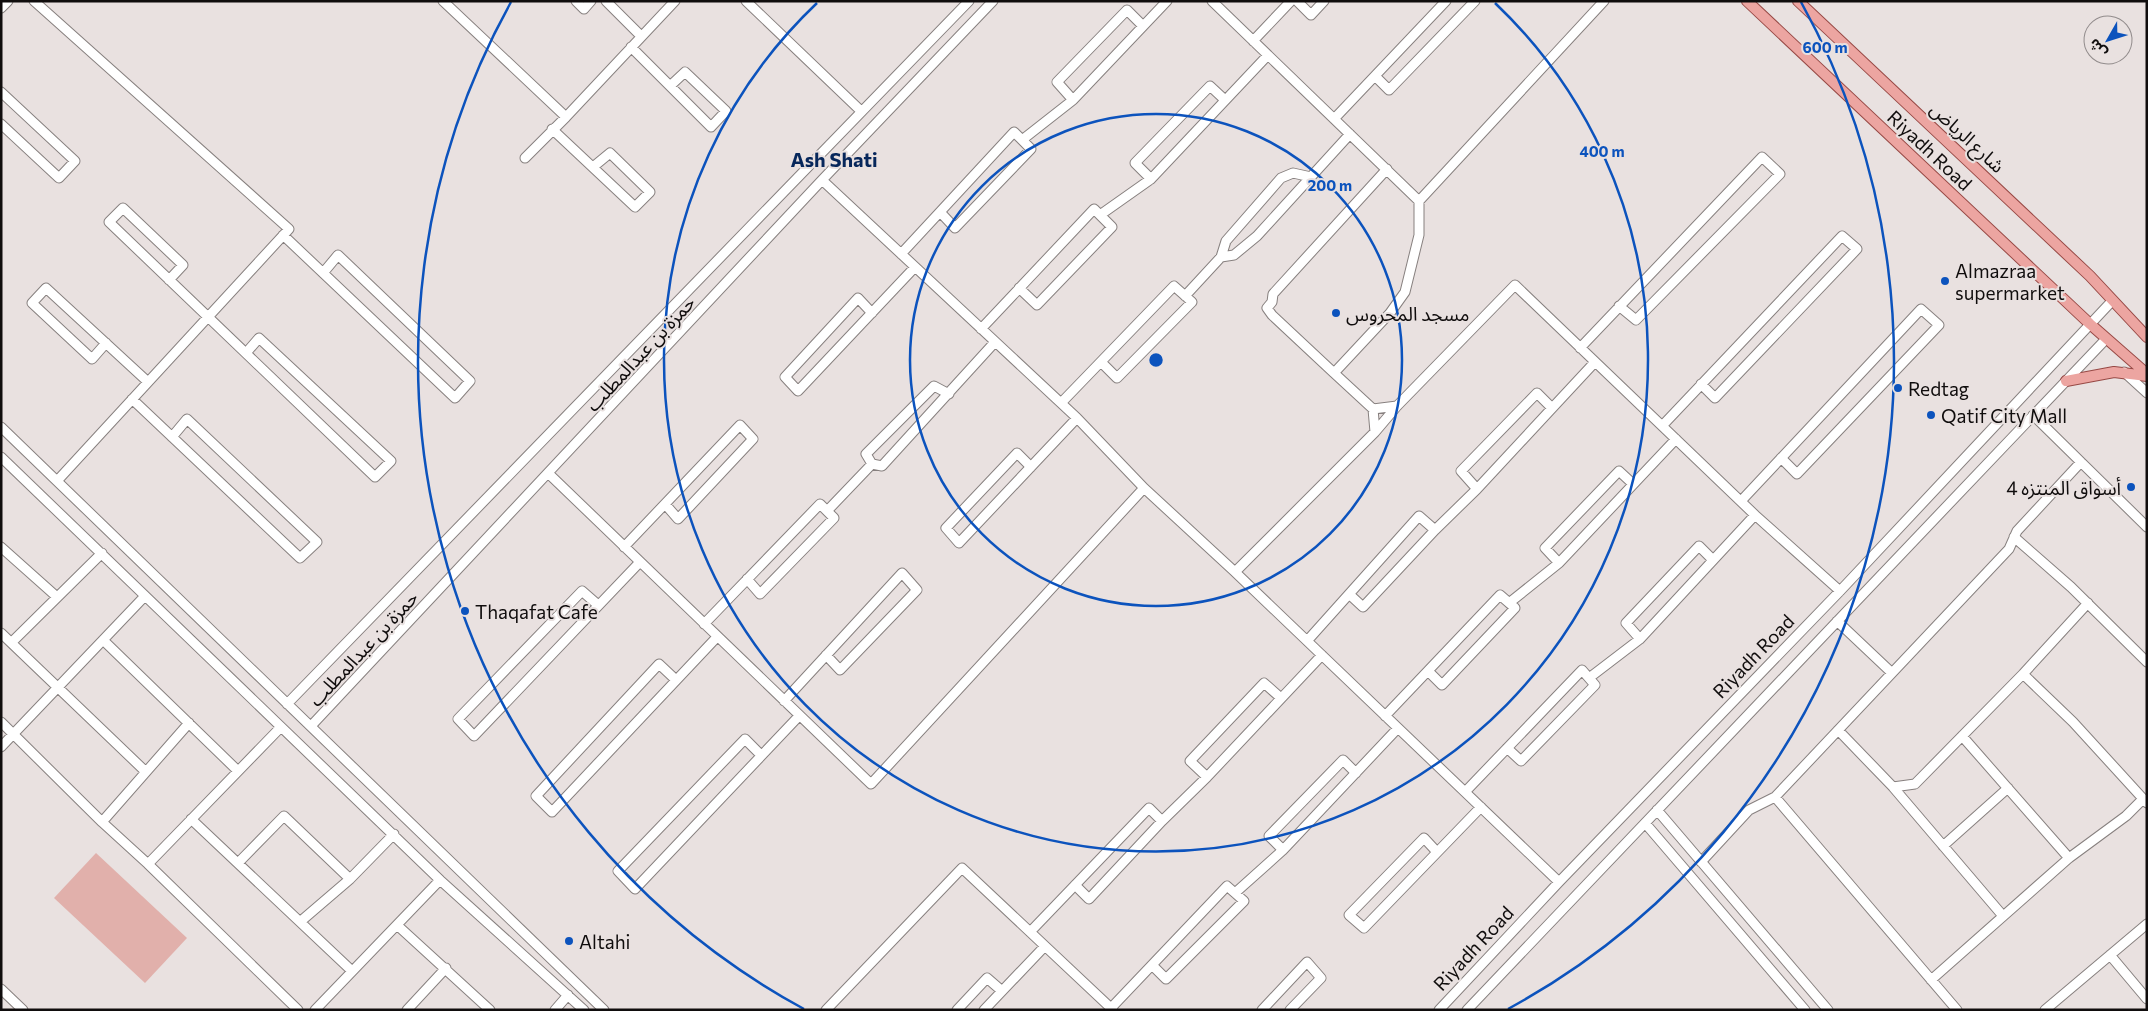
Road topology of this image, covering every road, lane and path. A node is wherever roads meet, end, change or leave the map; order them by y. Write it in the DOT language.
graph roads {
  1 [pos="8,1"];
  2 [pos="34,1"];
  3 [pos="443,1"];
  4 [pos="576,1"];
  5 [pos="591,1"];
  6 [pos="606,1"];
  7 [pos="675,1"];
  8 [pos="746,1"];
  9 [pos="969,1"];
  10 [pos="993,1"];
  11 [pos="1167,1"];
  12 [pos="1212,1"];
  13 [pos="1291,1"];
  14 [pos="1297,1"];
  15 [pos="1324,1"];
  16 [pos="1446,1"];
  17 [pos="1474,1"];
  18 [pos="1604,1"];
  19 [pos="1747,1"];
  20 [pos="1798,1"];
  21 [pos="1,8"];
  22 [pos="959,11"];
  23 [pos="1143,26"];
  24 [pos="967,27"];
  25 [pos="641,36"];
  26 [pos="1254,41"];
  27 [pos="631,47"];
  28 [pos="1268,55"];
  29 [pos="1375,76"];
  30 [pos="670,86"];
  31 [pos="1,92"];
  32 [pos="1073,100"];
  33 [pos="1225,100"];
  34 [pos="861,111"];
  35 [pos="566,117"];
  36 [pos="1334,119"];
  37 [pos="1,124"];
  38 [pos="552,129"];
  39 [pos="1350,134"];
  40 [pos="1022,140"];
  41 [pos="525,158"];
  42 [pos="593,167"];
  43 [pos="1386,169"];
  44 [pos="1311,177"];
  45 [pos="1151,179"];
  46 [pos="822,180"];
  47 [pos="1419,201"];
  48 [pos="940,212"];
  49 [pos="1100,215"];
  50 [pos="283,235"];
  51 [pos="901,254"];
  52 [pos="1221,257"];
  53 [pos="915,267"];
  54 [pos="323,273"];
  55 [pos="169,280"];
  56 [pos="1019,288"];
  57 [pos="1185,296"];
  58 [pos="2112,301"];
  59 [pos="1619,306"];
  60 [pos="872,313"];
  61 [pos="207,317"];
  62 [pos="2090,324"];
  63 [pos="981,329"];
  64 [pos="2147,337"];
  65 [pos="2106,339"];
  66 [pos="996,342"];
  67 [pos="106,343"];
  68 [pos="1580,348"];
  69 [pos="246,354"];
  70 [pos="1100,362"];
  71 [pos="1595,362"];
  72 [pos="2124,372"];
  73 [pos="1334,373"];
  74 [pos="2147,375"];
  75 [pos="2066,381"];
  76 [pos="148,382"];
  77 [pos="1701,384"];
  78 [pos="2147,393"];
  79 [pos="949,394"];
  80 [pos="132,399"];
  81 [pos="1061,403"];
  82 [pos="1397,406"];
  83 [pos="1552,408"];
  84 [pos="1372,409"];
  85 [pos="2033,415"];
  86 [pos="1077,418"];
  87 [pos="1662,426"];
  88 [pos="1,427"];
  89 [pos="1375,432"];
  90 [pos="172,437"];
  91 [pos="1676,439"];
  92 [pos="1,457"];
  93 [pos="1781,458"];
  94 [pos="2080,462"];
  95 [pos="872,464"];
  96 [pos="1031,467"];
  97 [pos="549,474"];
  98 [pos="56,481"];
  99 [pos="1633,484"];
  100 [pos="1144,488"];
  101 [pos="1477,489"];
  102 [pos="1741,501"];
  103 [pos="664,504"];
  104 [pos="827,511"];
  105 [pos="1755,515"];
  106 [pos="2147,527"];
  107 [pos="1436,530"];
  108 [pos="2014,536"];
  109 [pos="1,547"];
  110 [pos="624,547"];
  111 [pos="102,553"];
  112 [pos="1713,560"];
  113 [pos="640,562"];
  114 [pos="1559,562"];
  115 [pos="1235,572"];
  116 [pos="747,579"];
  117 [pos="1840,591"];
  118 [pos="1349,594"];
  119 [pos="57,597"];
  120 [pos="144,597"];
  121 [pos="1509,603"];
  122 [pos="2088,603"];
  123 [pos="598,605"];
  124 [pos="1837,621"];
  125 [pos="704,624"];
  126 [pos="1,632"];
  127 [pos="718,637"];
  128 [pos="1640,638"];
  129 [pos="103,640"];
  130 [pos="1307,641"];
  131 [pos="12,642"];
  132 [pos="826,655"];
  133 [pos="1322,655"];
  134 [pos="2146,659"];
  135 [pos="1428,671"];
  136 [pos="1892,673"];
  137 [pos="2022,674"];
  138 [pos="1589,678"];
  139 [pos="676,680"];
  140 [pos="57,688"];
  141 [pos="1280,698"];
  142 [pos="784,701"];
  143 [pos="287,704"];
  144 [pos="799,716"];
  145 [pos="1385,716"];
  146 [pos="1,722"];
  147 [pos="189,724"];
  148 [pos="311,726"];
  149 [pos="280,728"];
  150 [pos="1398,728"];
  151 [pos="1838,730"];
  152 [pos="13,734"];
  153 [pos="1962,736"];
  154 [pos="1,747"];
  155 [pos="1507,748"];
  156 [pos="762,755"];
  157 [pos="238,771"];
  158 [pos="146,772"];
  159 [pos="1356,773"];
  160 [pos="1207,777"];
  161 [pos="1915,784"];
  162 [pos="1893,787"];
  163 [pos="2008,788"];
  164 [pos="1465,792"];
  165 [pos="1774,797"];
  166 [pos="1904,799"];
  167 [pos="2145,801"];
  168 [pos="1481,807"];
  169 [pos="1657,810"];
  170 [pos="191,820"];
  171 [pos="1162,821"];
  172 [pos="102,822"];
  173 [pos="1645,823"];
  174 [pos="394,834"];
  175 [pos="1943,846"];
  176 [pos="1283,850"];
  177 [pos="1437,852"];
  178 [pos="2069,858"];
  179 [pos="1701,862"];
  180 [pos="238,863"];
  181 [pos="148,864"];
  182 [pos="350,879"];
  183 [pos="440,880"];
  184 [pos="1559,882"];
  185 [pos="1074,886"];
  186 [pos="1235,893"];
  187 [pos="2003,916"];
  188 [pos="301,922"];
  189 [pos="2147,924"];
  190 [pos="397,925"];
  191 [pos="1030,932"];
  192 [pos="1045,946"];
  193 [pos="2110,955"];
  194 [pos="1152,965"];
  195 [pos="446,968"];
  196 [pos="352,971"];
  197 [pos="1931,980"];
  198 [pos="1,989"];
  199 [pos="1002,991"];
  200 [pos="568,995"];
  201 [pos="2147,999"];
  202 [pos="1112,1009"];
  203 [pos="23,1010"];
  204 [pos="298,1010"];
  205 [pos="315,1010"];
  206 [pos="407,1010"];
  207 [pos="490,1010"];
  208 [pos="555,1010"];
  209 [pos="584,1010"];
  210 [pos="604,1010"];
  211 [pos="826,1010"];
  212 [pos="957,1010"];
  213 [pos="984,1010"];
  214 [pos="1262,1010"];
  215 [pos="1290,1010"];
  216 [pos="1440,1010"];
  217 [pos="1467,1010"];
  218 [pos="1805,1010"];
  219 [pos="1828,1010"];
  220 [pos="1957,1010"];
  221 [pos="2045,1010"];
  1 -- 21 [label="street"];
  2 -- 50 [label="street"];
  3 -- 35 [label="street"];
  4 -- 5 [label="street"];
  6 -- 25 [label="street"];
  7 -- 25 [label="street"];
  8 -- 34 [label="street"];
  9 -- 22 [label="street, حمزة بن عبدالمطلب"];
  10 -- 24 [label="street, حمزة بن عبدالمطلب"];
  11 -- 23 [label="street"];
  12 -- 26 [label="street"];
  13 -- 26 [label="street"];
  14 -- 15 [label="street"];
  16 -- 29 [label="street"];
  17 -- 29 [label="street"];
  18 -- 47 [label="street"];
  19 -- 62 [label="main road, Riyadh Road"];
  20 -- 58 [label="main road, شارع الرياض"];
  22 -- 24 [label="street"];
  22 -- 34 [label="street, حمزة بن عبدالمطلب"];
  23 -- 32 [label="street"];
  23 -- 32 [label="street"];
  24 -- 46 [label="street, حمزة بن عبدالمطلب"];
  25 -- 27 [label="street"];
  26 -- 28 [label="street"];
  27 -- 30 [label="street"];
  27 -- 35 [label="street"];
  28 -- 33 [label="street"];
  28 -- 36 [label="street"];
  29 -- 36 [label="street"];
  30 -- 30 [label="street"];
  31 -- 37 [label="street"];
  32 -- 40 [label="street"];
  33 -- 45 [label="street"];
  33 -- 45 [label="street"];
  34 -- 143 [label="street, حمزة بن عبدالمطلب"];
  35 -- 38 [label="street"];
  36 -- 39 [label="street"];
  38 -- 41 [label="street"];
  38 -- 42 [label="street"];
  39 -- 43 [label="street"];
  39 -- 44 [label="street"];
  40 -- 48 [label="street"];
  40 -- 48 [label="street"];
  42 -- 42 [label="street"];
  43 -- 47 [label="street"];
  43 -- 73 [label="street"];
  44 -- 52 [label="street"];
  44 -- 52 [label="street"];
  45 -- 49 [label="street"];
  46 -- 51 [label="street"];
  46 -- 97 [label="street, حمزة بن عبدالمطلب"];
  47 -- 73 [label="street"];
  48 -- 51 [label="street"];
  49 -- 56 [label="street"];
  49 -- 56 [label="street"];
  50 -- 54 [label="street"];
  50 -- 61 [label="street"];
  51 -- 53 [label="street"];
  52 -- 57 [label="street"];
  53 -- 60 [label="street"];
  53 -- 63 [label="street"];
  54 -- 54 [label="street"];
  55 -- 55 [label="street"];
  55 -- 61 [label="street"];
  56 -- 63 [label="street"];
  57 -- 70 [label="street"];
  57 -- 70 [label="street"];
  58 -- 62 [label="street, Riyadh Road"];
  58 -- 64 [label="main road, شارع الرياض"];
  59 -- 59 [label="street"];
  59 -- 68 [label="street"];
  60 -- 60 [label="street"];
  61 -- 69 [label="street"];
  61 -- 76 [label="street"];
  62 -- 65 [label="main road"];
  62 -- 117 [label="street, Riyadh Road"];
  63 -- 66 [label="street"];
  65 -- 74 [label="main road"];
  65 -- 75 [label="street"];
  66 -- 79 [label="street"];
  66 -- 81 [label="street"];
  67 -- 67 [label="street"];
  67 -- 76 [label="street"];
  68 -- 71 [label="street"];
  68 -- 82 [label="street"];
  69 -- 69 [label="street"];
  70 -- 81 [label="street"];
  71 -- 83 [label="street"];
  71 -- 87 [label="street"];
  72 -- 74 [label="main road"];
  72 -- 75 [label="main road"];
  72 -- 78 [label="street"];
  73 -- 84 [label="street"];
  75 -- 85 [label="street"];
  76 -- 80 [label="street"];
  77 -- 77 [label="street"];
  77 -- 87 [label="street"];
  79 -- 95 [label="street"];
  79 -- 95 [label="street"];
  80 -- 90 [label="street"];
  80 -- 98 [label="street"];
  81 -- 86 [label="street"];
  82 -- 84 [label="street"];
  82 -- 89 [label="street"];
  83 -- 101 [label="street"];
  83 -- 101 [label="street"];
  84 -- 89 [label="street"];
  85 -- 94 [label="street"];
  85 -- 124 [label="street"];
  86 -- 96 [label="street"];
  86 -- 100 [label="street"];
  87 -- 91 [label="street"];
  88 -- 98 [label="street"];
  89 -- 115 [label="street"];
  90 -- 90 [label="street"];
  91 -- 99 [label="street"];
  91 -- 102 [label="street"];
  92 -- 111 [label="street"];
  93 -- 93 [label="street"];
  93 -- 102 [label="street"];
  94 -- 106 [label="street"];
  94 -- 108 [label="street"];
  95 -- 104 [label="street"];
  96 -- 96 [label="street"];
  97 -- 110 [label="street"];
  97 -- 148 [label="street, حمزة بن عبدالمطلب"];
  98 -- 143 [label="street"];
  99 -- 114 [label="street"];
  99 -- 114 [label="street"];
  100 -- 115 [label="street"];
  100 -- 144 [label="street"];
  101 -- 107 [label="street"];
  102 -- 105 [label="street"];
  103 -- 103 [label="street"];
  103 -- 110 [label="street"];
  104 -- 116 [label="street"];
  104 -- 116 [label="street"];
  105 -- 112 [label="street"];
  105 -- 117 [label="street"];
  107 -- 118 [label="street"];
  107 -- 118 [label="street"];
  108 -- 122 [label="street"];
  108 -- 136 [label="street"];
  109 -- 119 [label="street"];
  110 -- 113 [label="street"];
  111 -- 119 [label="street"];
  111 -- 120 [label="street"];
  112 -- 128 [label="street"];
  112 -- 128 [label="street"];
  113 -- 123 [label="street"];
  113 -- 125 [label="street"];
  114 -- 121 [label="street"];
  115 -- 130 [label="street"];
  116 -- 125 [label="street"];
  117 -- 184 [label="street, Riyadh Road"];
  118 -- 130 [label="street"];
  119 -- 131 [label="street"];
  120 -- 129 [label="street"];
  120 -- 149 [label="street"];
  121 -- 135 [label="street"];
  121 -- 135 [label="street"];
  122 -- 134 [label="street"];
  122 -- 137 [label="street"];
  123 -- 123 [label="street"];
  124 -- 136 [label="street"];
  124 -- 169 [label="street"];
  125 -- 127 [label="street"];
  126 -- 131 [label="street"];
  127 -- 139 [label="street"];
  127 -- 142 [label="street"];
  128 -- 138 [label="street"];
  129 -- 140 [label="street"];
  129 -- 147 [label="street"];
  130 -- 133 [label="street"];
  131 -- 140 [label="street"];
  132 -- 132 [label="street"];
  132 -- 142 [label="street"];
  133 -- 141 [label="street"];
  133 -- 145 [label="street"];
  135 -- 145 [label="street"];
  136 -- 151 [label="street"];
  137 -- 153 [label="street"];
  137 -- 167 [label="street"];
  138 -- 155 [label="street"];
  138 -- 155 [label="street"];
  139 -- 139 [label="street"];
  140 -- 152 [label="street"];
  140 -- 158 [label="street"];
  141 -- 160 [label="street"];
  141 -- 160 [label="street"];
  142 -- 144 [label="street"];
  143 -- 148 [label="street"];
  144 -- 156 [label="street"];
  145 -- 150 [label="street"];
  146 -- 152 [label="street"];
  147 -- 157 [label="street"];
  147 -- 158 [label="street"];
  148 -- 210 [label="street"];
  149 -- 157 [label="street"];
  149 -- 174 [label="street"];
  150 -- 159 [label="street"];
  150 -- 164 [label="street"];
  151 -- 162 [label="street"];
  151 -- 165 [label="street"];
  152 -- 154 [label="street"];
  152 -- 172 [label="street"];
  153 -- 161 [label="street"];
  153 -- 163 [label="street"];
  155 -- 164 [label="street"];
  156 -- 156 [label="street"];
  157 -- 170 [label="street"];
  158 -- 172 [label="street"];
  159 -- 176 [label="street"];
  159 -- 176 [label="street"];
  160 -- 171 [label="street"];
  161 -- 162 [label="street"];
  161 -- 166 [label="street"];
  162 -- 166 [label="street"];
  163 -- 175 [label="street"];
  163 -- 178 [label="street"];
  164 -- 168 [label="street"];
  165 -- 179 [label="street"];
  165 -- 197 [label="street"];
  166 -- 175 [label="street"];
  167 -- 178 [label="street"];
  168 -- 177 [label="street"];
  168 -- 184 [label="street"];
  169 -- 173 [label="street"];
  169 -- 179 [label="street"];
  170 -- 180 [label="street"];
  170 -- 181 [label="street"];
  171 -- 185 [label="street"];
  171 -- 185 [label="street"];
  172 -- 181 [label="street"];
  173 -- 217 [label="street"];
  173 -- 218 [label="street"];
  174 -- 182 [label="street"];
  174 -- 183 [label="street"];
  175 -- 187 [label="street"];
  176 -- 186 [label="street"];
  177 -- 177 [label="street"];
  178 -- 187 [label="street"];
  179 -- 219 [label="street"];
  180 -- 182 [label="street"];
  180 -- 188 [label="street"];
  181 -- 204 [label="street"];
  182 -- 188 [label="street"];
  183 -- 190 [label="street"];
  183 -- 200 [label="street"];
  184 -- 216 [label="street, Riyadh Road"];
  185 -- 191 [label="street"];
  186 -- 194 [label="street"];
  186 -- 194 [label="street"];
  187 -- 197 [label="street"];
  188 -- 196 [label="street"];
  189 -- 193 [label="street"];
  190 -- 195 [label="street"];
  190 -- 196 [label="street"];
  191 -- 192 [label="street"];
  191 -- 211 [label="street"];
  192 -- 199 [label="street"];
  192 -- 202 [label="street"];
  193 -- 201 [label="street"];
  193 -- 221 [label="street"];
  194 -- 202 [label="street"];
  195 -- 206 [label="street"];
  195 -- 207 [label="street"];
  196 -- 205 [label="street"];
  197 -- 220 [label="street"];
  198 -- 203 [label="street"];
  199 -- 212 [label="street"];
  199 -- 213 [label="street"];
  200 -- 208 [label="street"];
  200 -- 209 [label="street"];
  214 -- 215 [label="street"];
}
